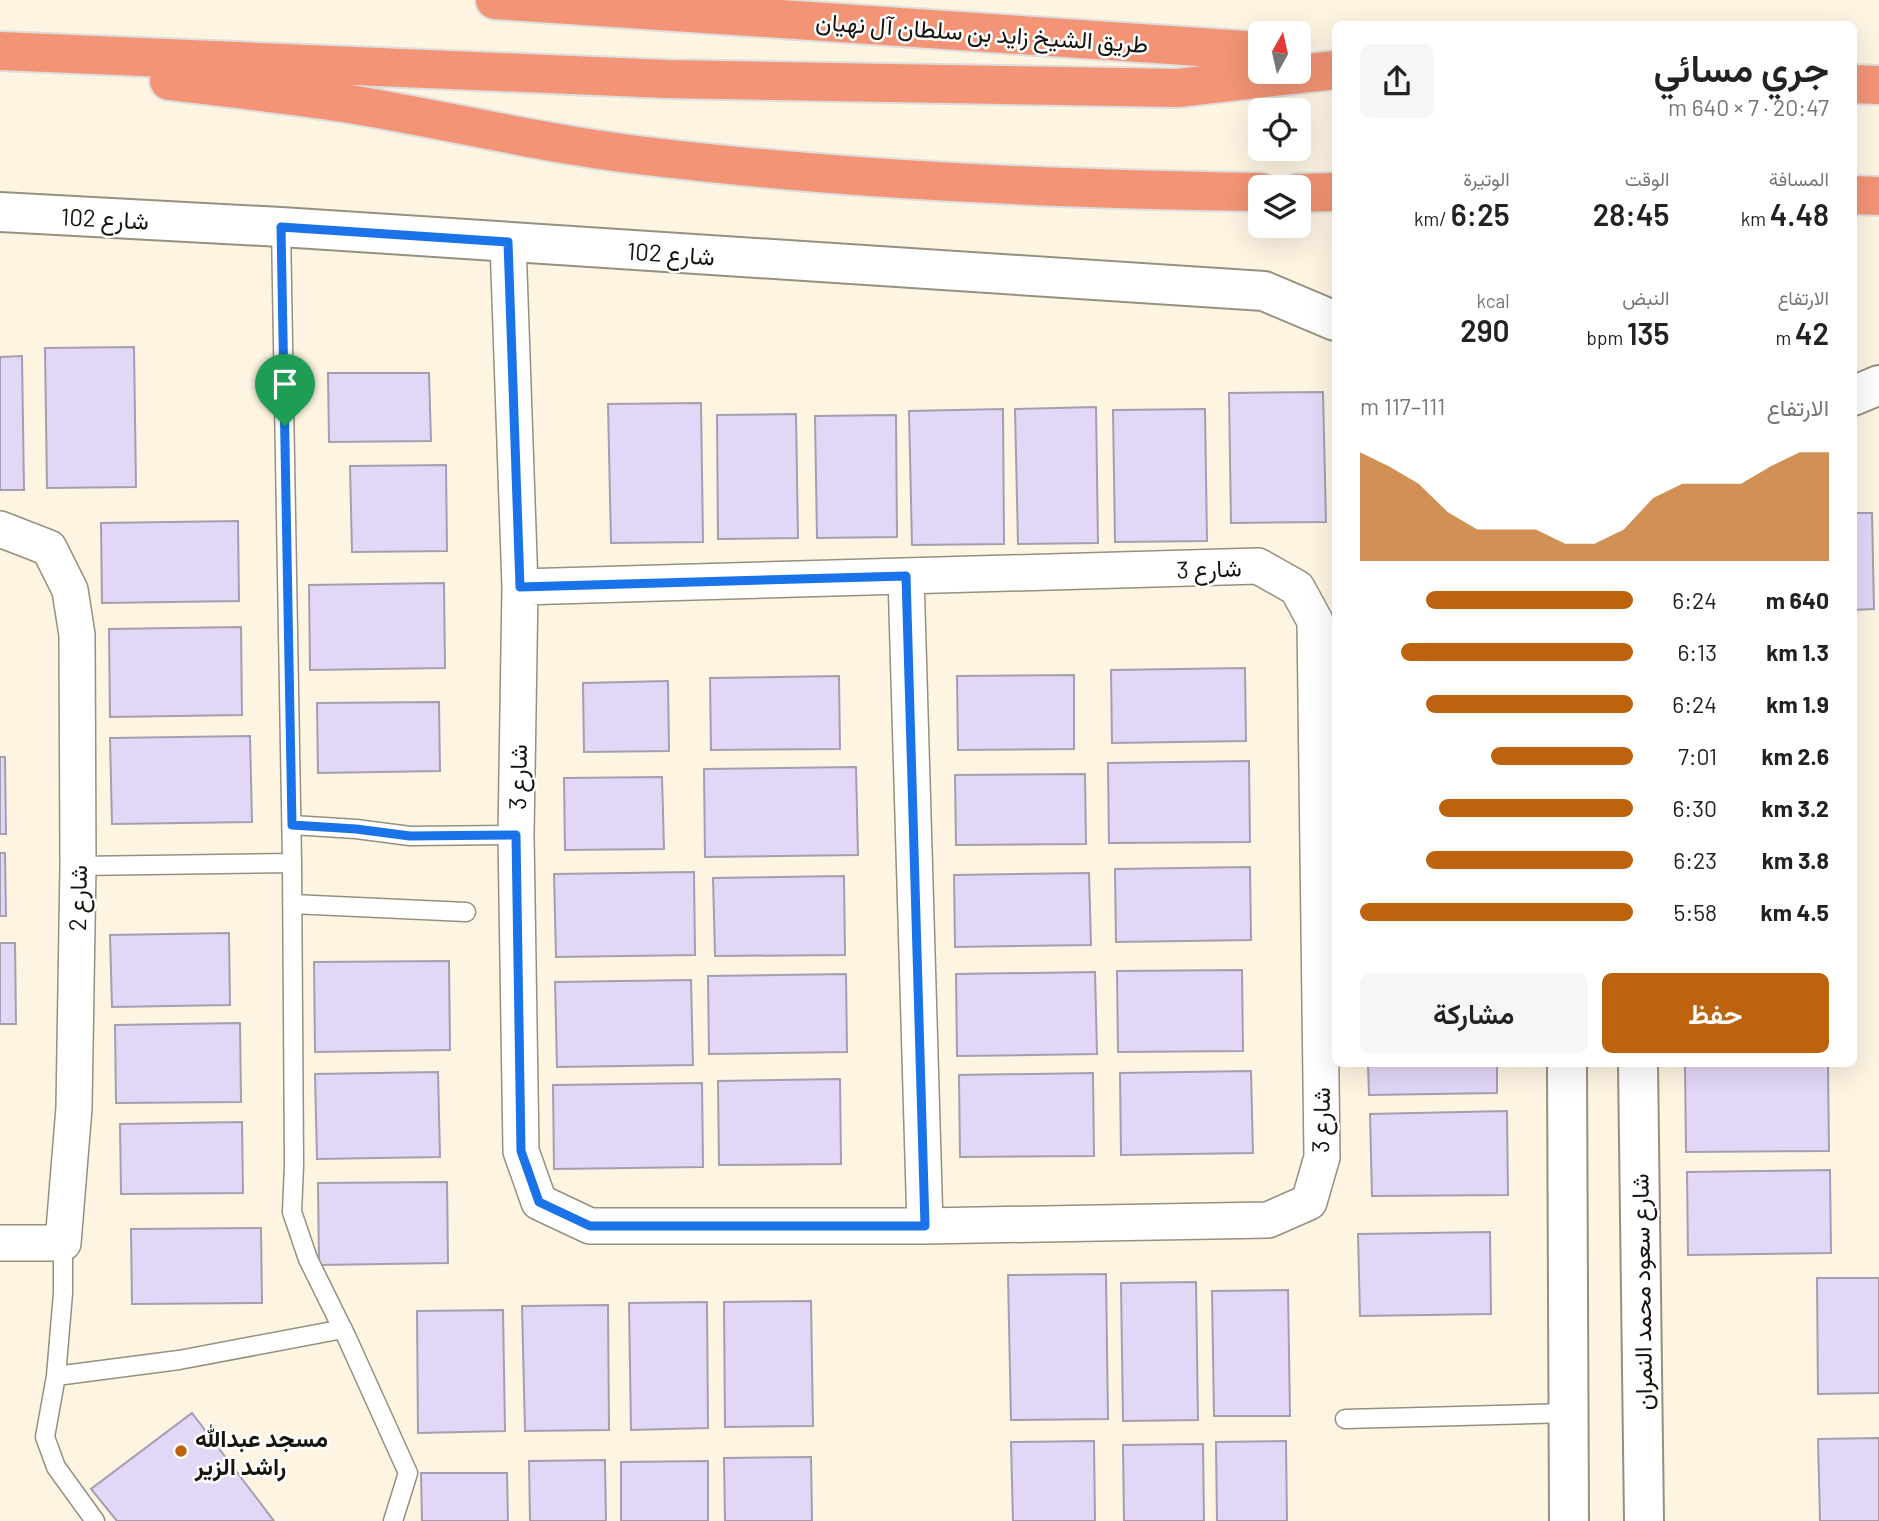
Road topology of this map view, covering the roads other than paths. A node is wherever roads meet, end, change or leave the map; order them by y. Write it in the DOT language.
graph roads {
  1 [pos="495,0"];
  2 [pos="1248,50"];
  3 [pos="0,51"];
  4 [pos="1311,54"];
  5 [pos="1332,56"];
  6 [pos="0,60"];
  7 [pos="1332,70"];
  8 [pos="1857,84"];
  9 [pos="1879,85"];
  10 [pos="1248,192"];
  11 [pos="1332,192"];
  12 [pos="1311,193"];
  13 [pos="1857,195"];
  14 [pos="1879,196"];
  15 [pos="0,212"];
  16 [pos="281,227"];
  17 [pos="508,242"];
  18 [pos="1332,320"];
  19 [pos="1879,385"];
  20 [pos="1857,394"];
  21 [pos="0,529"];
  22 [pos="906,576"];
  23 [pos="520,587"];
  24 [pos="292,825"];
  25 [pos="516,835"];
  26 [pos="292,863"];
  27 [pos="78,866"];
  28 [pos="292,904"];
  29 [pos="466,912"];
  30 [pos="1567,1067"];
  31 [pos="1638,1067"];
  32 [pos="925,1226"];
  33 [pos="0,1243"];
  34 [pos="63,1243"];
  35 [pos="343,1329"];
  36 [pos="56,1376"];
  37 [pos="1568,1413"];
  38 [pos="1345,1419"];
  39 [pos="95,1521"];
  40 [pos="393,1521"];
  41 [pos="1569,1521"];
  42 [pos="1644,1521"];
  1 -- 2 [label="highway, طريق الشيخ زايد بن سلطان آل نهيان"];
  3 -- 7 [label="highway"];
  4 -- 5 [label="highway"];
  6 -- 10 [label="highway"];
  8 -- 9 [label="highway"];
  11 -- 12 [label="highway"];
  13 -- 14 [label="highway"];
  15 -- 16 [label="street, شارع 102"];
  16 -- 17 [label="street, شارع 102"];
  16 -- 24 [label="lane"];
  17 -- 18 [label="street, شارع 102"];
  17 -- 23 [label="street, شارع 3"];
  19 -- 20 [label="street"];
  21 -- 27 [label="street, شارع 2"];
  22 -- 23 [label="street, شارع 3"];
  22 -- 32 [label="street"];
  22 -- 32 [label="street, شارع 3"];
  23 -- 25 [label="street, شارع 3"];
  24 -- 25 [label="lane"];
  24 -- 26 [label="lane"];
  25 -- 32 [label="street, شارع 3"];
  26 -- 27 [label="lane"];
  26 -- 28 [label="lane"];
  27 -- 34 [label="street, شارع 2"];
  28 -- 29 [label="lane"];
  28 -- 35 [label="lane"];
  30 -- 37 [label="street"];
  31 -- 42 [label="street, شارع سعود محمد النمران"];
  33 -- 34 [label="street"];
  34 -- 36 [label="lane"];
  35 -- 36 [label="lane"];
  35 -- 40 [label="lane"];
  36 -- 39 [label="lane"];
  37 -- 38 [label="lane"];
  37 -- 41 [label="street"];
}
